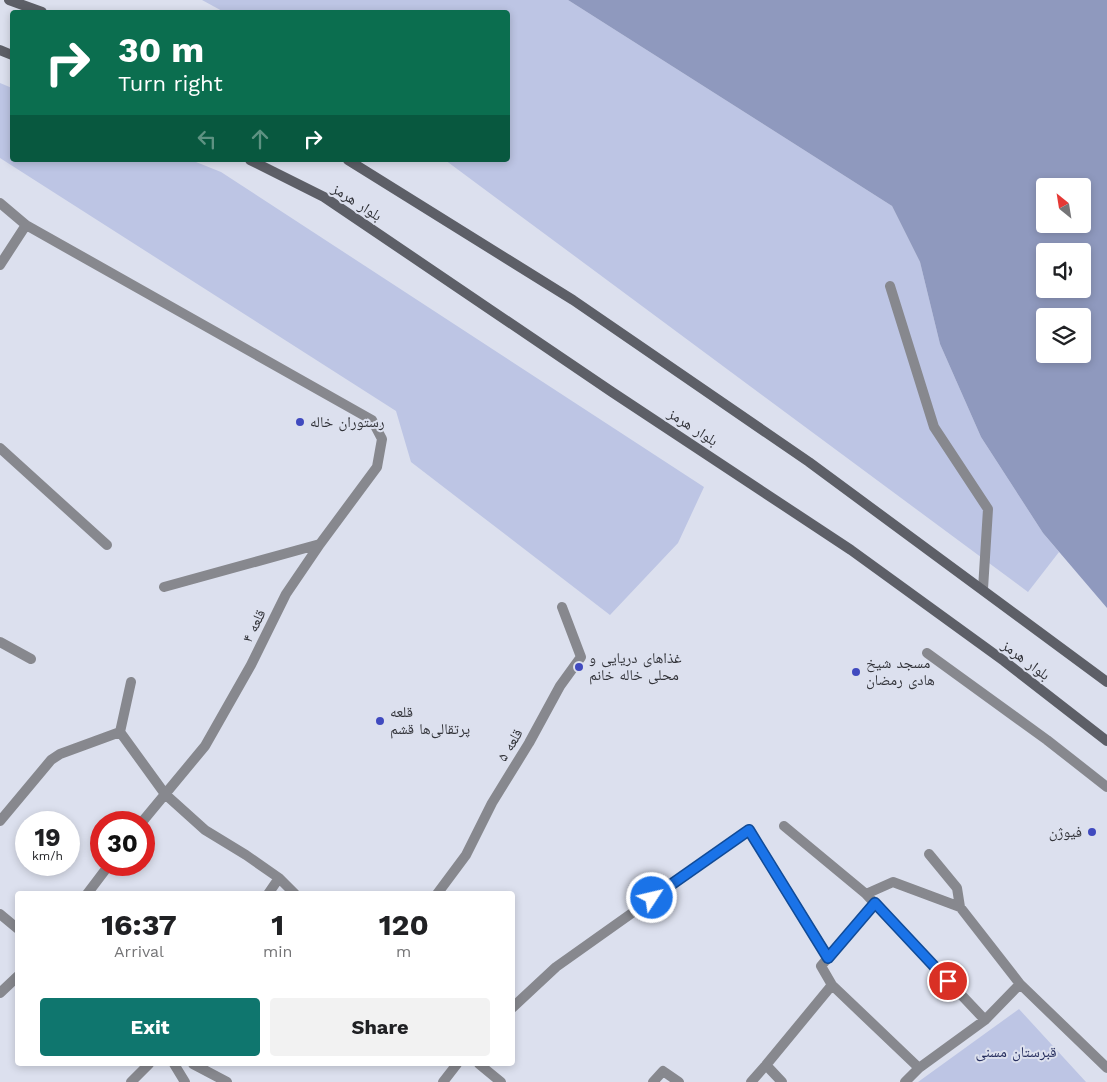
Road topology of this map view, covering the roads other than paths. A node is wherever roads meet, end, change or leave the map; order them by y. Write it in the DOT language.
graph roads {
  1 [pos="9,0"];
  2 [pos="36,10"];
  3 [pos="254,162"];
  4 [pos="351,162"];
  5 [pos="0,203"];
  6 [pos="26,226"];
  7 [pos="0,265"];
  8 [pos="890,286"];
  9 [pos="0,448"];
  10 [pos="320,544"];
  11 [pos="107,545"];
  12 [pos="164,587"];
  13 [pos="983,590"];
  14 [pos="562,607"];
  15 [pos="0,642"];
  16 [pos="927,653"];
  17 [pos="31,659"];
  18 [pos="131,682"];
  19 [pos="1107,682"];
  20 [pos="120,732"];
  21 [pos="1107,741"];
  22 [pos="1107,787"];
  23 [pos="164,794"];
  24 [pos="151,811"];
  25 [pos="0,822"];
  26 [pos="784,826"];
  27 [pos="928,854"];
  28 [pos="101,876"];
  29 [pos="278,878"];
  30 [pos="89,891"];
  31 [pos="270,891"];
  32 [pos="292,891"];
  33 [pos="440,891"];
  34 [pos="866,894"];
  35 [pos="875,903"];
  36 [pos="960,907"];
  37 [pos="0,914"];
  38 [pos="15,926"];
  39 [pos="828,958"];
  40 [pos="15,979"];
  41 [pos="1020,984"];
  42 [pos="832,985"];
  43 [pos="0,994"];
  44 [pos="515,1005"];
  45 [pos="985,1020"];
  46 [pos="766,1065"];
  47 [pos="147,1066"];
  48 [pos="175,1066"];
  49 [pos="198,1066"];
  50 [pos="455,1066"];
  51 [pos="481,1066"];
  52 [pos="920,1068"];
  53 [pos="1107,1068"];
  54 [pos="131,1082"];
  55 [pos="185,1082"];
  56 [pos="227,1082"];
  57 [pos="443,1082"];
  58 [pos="501,1082"];
  59 [pos="652,1082"];
  60 [pos="679,1082"];
  61 [pos="751,1082"];
  62 [pos="782,1082"];
  63 [pos="906,1082"];
  1 -- 2 [label="main road"];
  3 -- 21 [label="main road, بلوار هرمز"];
  4 -- 13 [label="main road, بلوار هرمز"];
  5 -- 6 [label="street"];
  6 -- 7 [label="street"];
  6 -- 10 [label="street, قلعه ۴"];
  8 -- 13 [label="street"];
  9 -- 11 [label="street"];
  10 -- 12 [label="street"];
  10 -- 23 [label="street, قلعه ۴"];
  13 -- 19 [label="main road, بلوار هرمز"];
  14 -- 33 [label="street, قلعه ۵"];
  15 -- 17 [label="street"];
  16 -- 22 [label="street"];
  18 -- 20 [label="street"];
  20 -- 23 [label="street"];
  20 -- 25 [label="street"];
  23 -- 24 [label="street, قلعه ۴"];
  23 -- 29 [label="street"];
  26 -- 34 [label="street"];
  27 -- 36 [label="street"];
  28 -- 30 [label="street"];
  29 -- 31 [label="street"];
  29 -- 32 [label="street"];
  34 -- 35 [label="street"];
  34 -- 36 [label="street"];
  35 -- 39 [label="street"];
  35 -- 45 [label="street"];
  36 -- 41 [label="street"];
  37 -- 38 [label="street"];
  39 -- 42 [label="street"];
  39 -- 44 [label="street"];
  40 -- 43 [label="street"];
  41 -- 45 [label="street"];
  41 -- 53 [label="street"];
  42 -- 46 [label="street"];
  42 -- 52 [label="street"];
  45 -- 52 [label="street"];
  46 -- 61 [label="street"];
  46 -- 62 [label="street"];
  47 -- 54 [label="street"];
  48 -- 55 [label="street"];
  49 -- 56 [label="street"];
  50 -- 57 [label="street"];
  51 -- 58 [label="street"];
  52 -- 63 [label="street"];
  59 -- 60 [label="street"];
}
